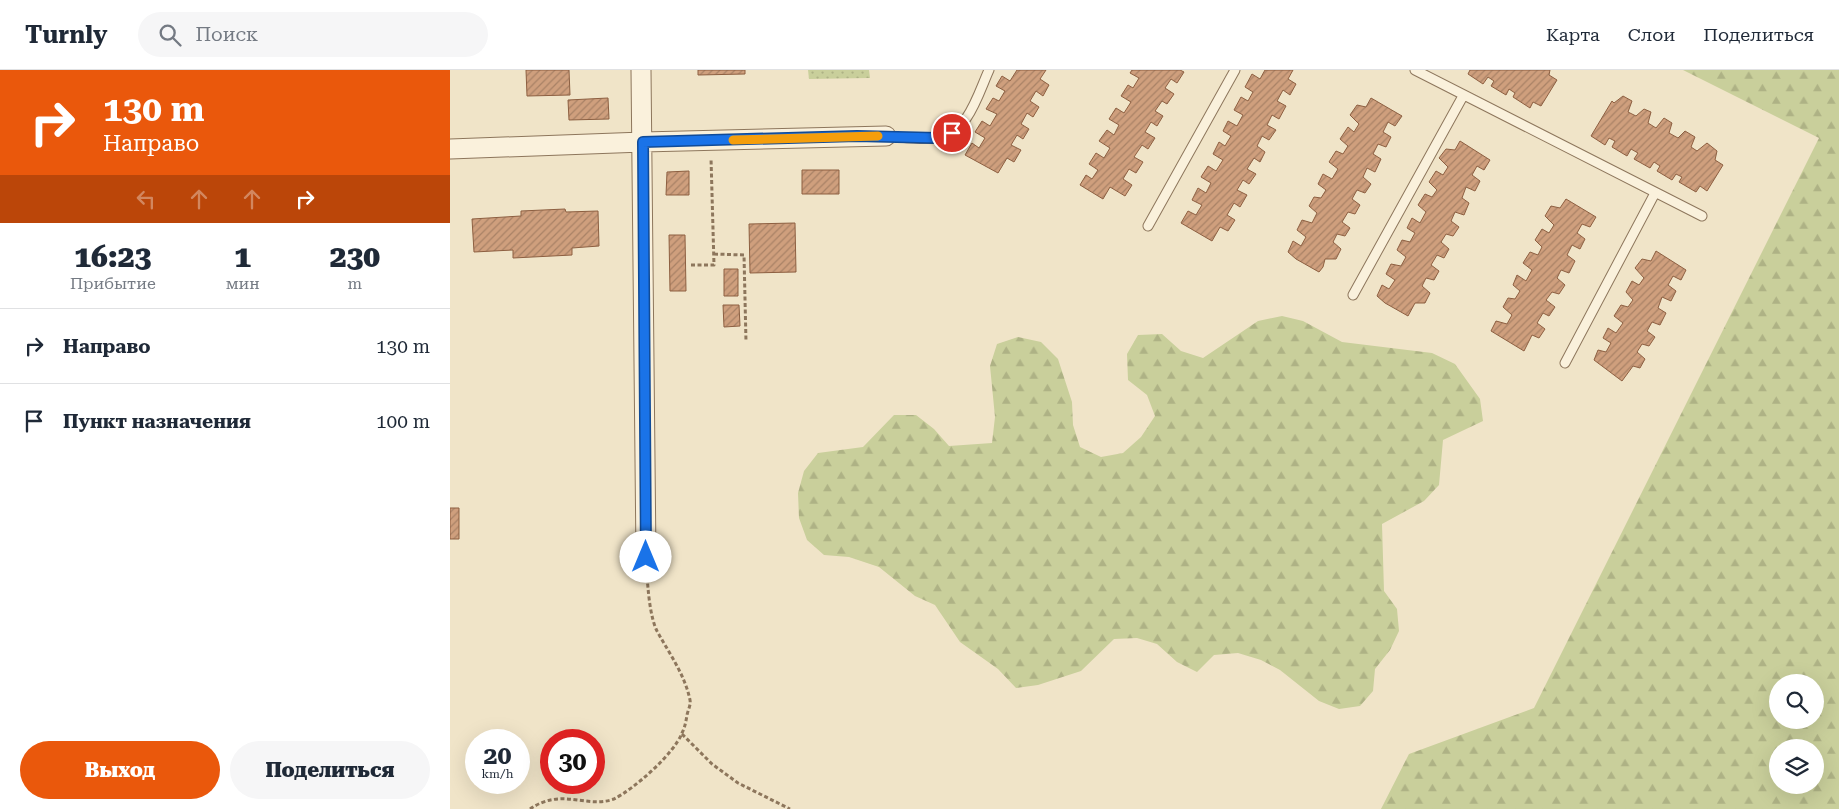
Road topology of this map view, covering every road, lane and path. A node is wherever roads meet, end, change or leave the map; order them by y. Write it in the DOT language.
graph roads {
  1 [pos="642,70"];
  2 [pos="990,70"];
  3 [pos="1235,70"];
  4 [pos="1414,70"];
  5 [pos="1463,96"];
  6 [pos="886,136"];
  7 [pos="711,140"];
  8 [pos="643,142"];
  9 [pos="450,149"];
  10 [pos="1655,193"];
  11 [pos="1702,216"];
  12 [pos="1148,226"];
  13 [pos="714,254"];
  14 [pos="691,265"];
  15 [pos="1354,295"];
  16 [pos="746,342"];
  17 [pos="1566,363"];
  18 [pos="646,557"];
  19 [pos="682,734"];
  20 [pos="530,809"];
  21 [pos="790,809"];
  1 -- 8 [label="street"];
  2 -- 6 [label="lane"];
  3 -- 12 [label="lane"];
  4 -- 5 [label="lane"];
  5 -- 10 [label="lane"];
  5 -- 15 [label="lane"];
  6 -- 7 [label="street"];
  7 -- 8 [label="street"];
  7 -- 13 [label="path"];
  8 -- 9 [label="street"];
  8 -- 18 [label="street"];
  10 -- 11 [label="lane"];
  10 -- 17 [label="lane"];
  13 -- 14 [label="path"];
  13 -- 16 [label="path"];
  18 -- 19 [label="path"];
  19 -- 20 [label="path"];
  19 -- 21 [label="path"];
}
